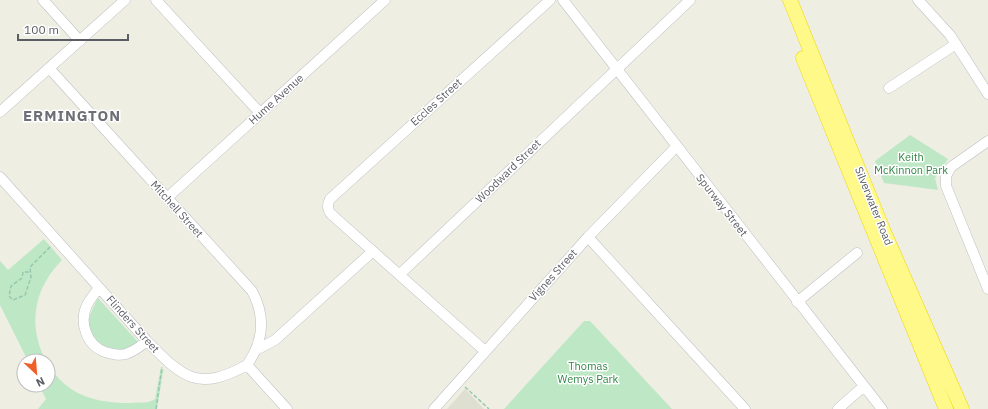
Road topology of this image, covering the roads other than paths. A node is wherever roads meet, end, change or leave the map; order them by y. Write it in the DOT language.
graph roads {
  1 [pos="43,0"];
  2 [pos="125,0"];
  3 [pos="156,0"];
  4 [pos="385,0"];
  5 [pos="550,0"];
  6 [pos="563,0"];
  7 [pos="690,0"];
  8 [pos="780,0"];
  9 [pos="790,0"];
  10 [pos="918,0"];
  11 [pos="80,41"];
  12 [pos="956,44"];
  13 [pos="49,68"];
  14 [pos="616,68"];
  15 [pos="889,88"];
  16 [pos="988,94"];
  17 [pos="0,112"];
  18 [pos="260,113"];
  19 [pos="988,141"];
  20 [pos="678,146"];
  21 [pos="0,177"];
  22 [pos="167,198"];
  23 [pos="588,238"];
  24 [pos="373,251"];
  25 [pos="857,254"];
  26 [pos="400,274"];
  27 [pos="99,288"];
  28 [pos="988,289"];
  29 [pos="797,302"];
  30 [pos="147,341"];
  31 [pos="256,350"];
  32 [pos="485,351"];
  33 [pos="247,365"];
  34 [pos="864,386"];
  35 [pos="287,409"];
  36 [pos="434,409"];
  37 [pos="745,409"];
  38 [pos="838,409"];
  39 [pos="882,409"];
  40 [pos="946,409"];
  41 [pos="962,409"];
  1 -- 11 [label="street"];
  2 -- 11 [label="street"];
  3 -- 18 [label="street"];
  4 -- 18 [label="street, Hume Avenue"];
  5 -- 24 [label="street, Eccles Street"];
  6 -- 14 [label="street, Spurway Street"];
  7 -- 14 [label="street, Woodward Street"];
  8 -- 40 [label="highway, Silverwater Road"];
  9 -- 41 [label="highway, Silverwater Road"];
  10 -- 12 [label="street"];
  11 -- 13 [label="street"];
  12 -- 15 [label="street"];
  12 -- 16 [label="street"];
  13 -- 17 [label="street"];
  13 -- 22 [label="street, Mitchell Street"];
  14 -- 20 [label="street, Spurway Street"];
  14 -- 26 [label="street, Woodward Street"];
  18 -- 22 [label="street, Hume Avenue"];
  19 -- 28 [label="street"];
  20 -- 23 [label="street, Vignes Street"];
  20 -- 29 [label="street, Spurway Street"];
  21 -- 27 [label="street, Flinders Street"];
  22 -- 31 [label="street, Mitchell Street"];
  23 -- 32 [label="street, Vignes Street"];
  23 -- 37 [label="street"];
  24 -- 26 [label="street"];
  24 -- 31 [label="street"];
  25 -- 29 [label="street"];
  26 -- 32 [label="street"];
  27 -- 30 [label="street, Flinders Street"];
  27 -- 30 [label="street"];
  29 -- 34 [label="street, Spurway Street"];
  30 -- 33 [label="street, Flinders Street"];
  31 -- 33 [label="street, Mitchell Street"];
  32 -- 36 [label="street, Vignes Street"];
  33 -- 35 [label="street"];
  34 -- 38 [label="street"];
  34 -- 39 [label="street, Spurway Street"];
}
